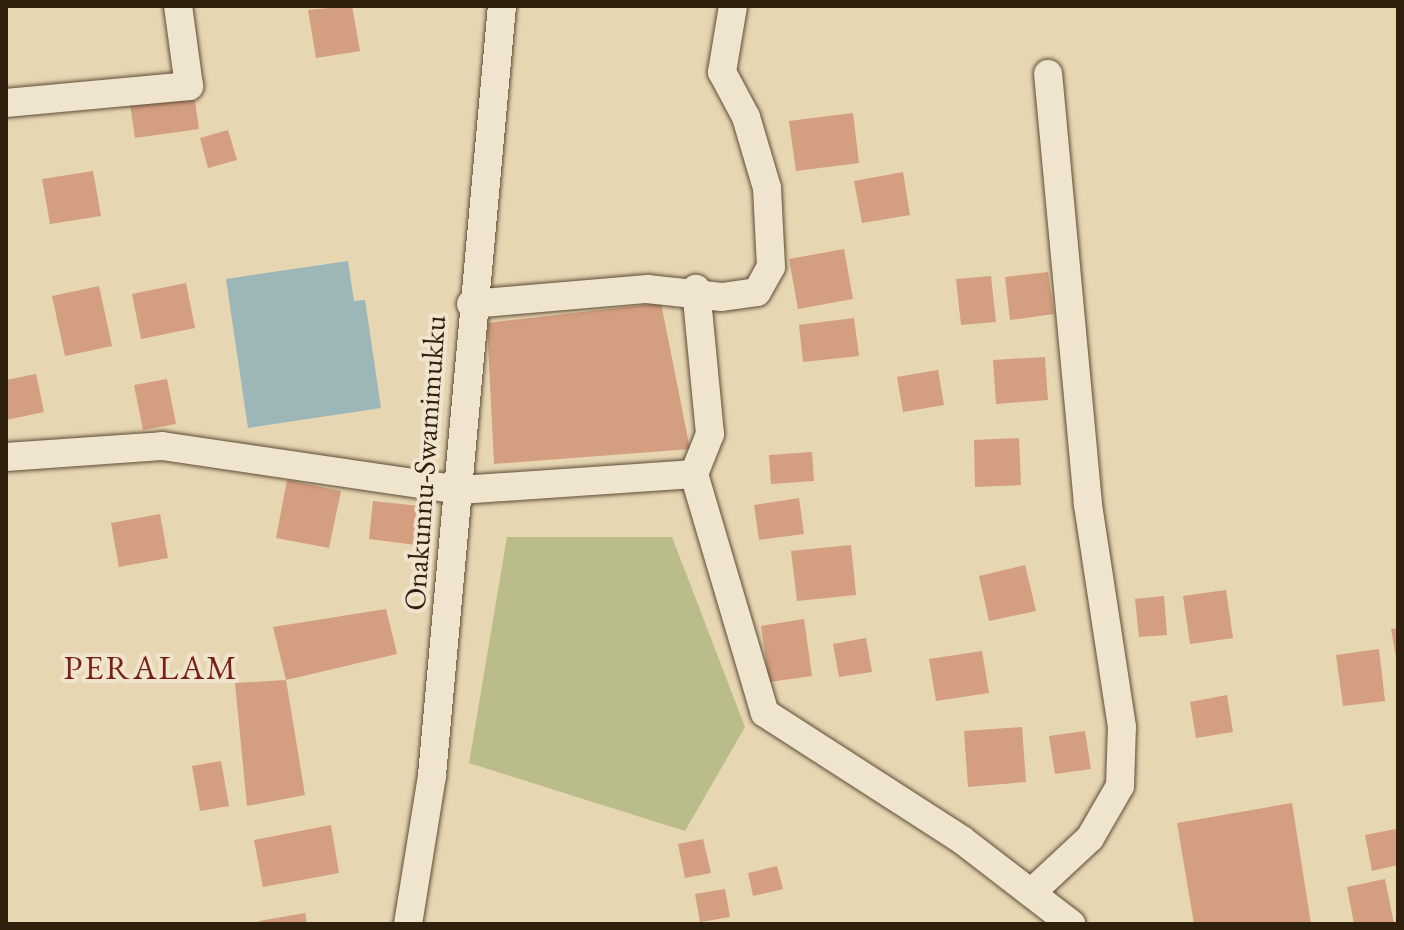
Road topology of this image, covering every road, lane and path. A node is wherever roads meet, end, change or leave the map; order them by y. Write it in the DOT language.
graph roads {
  1 [pos="178,6"];
  2 [pos="502,6"];
  3 [pos="733,6"];
  4 [pos="1048,74"];
  5 [pos="6,103"];
  6 [pos="696,289"];
  7 [pos="471,304"];
  8 [pos="6,457"];
  9 [pos="694,474"];
  10 [pos="460,490"];
  11 [pos="1031,893"];
  12 [pos="408,924"];
  13 [pos="1071,924"];
  1 -- 5 [label="street"];
  2 -- 7 [label="street, Onakunnu-Swamimukku"];
  3 -- 6 [label="street"];
  4 -- 11 [label="street"];
  6 -- 7 [label="street"];
  6 -- 9 [label="street"];
  7 -- 10 [label="street, Onakunnu-Swamimukku"];
  8 -- 10 [label="street"];
  9 -- 10 [label="street"];
  9 -- 11 [label="street"];
  10 -- 12 [label="street, Onakunnu-Swamimukku"];
  11 -- 13 [label="street"];
}
